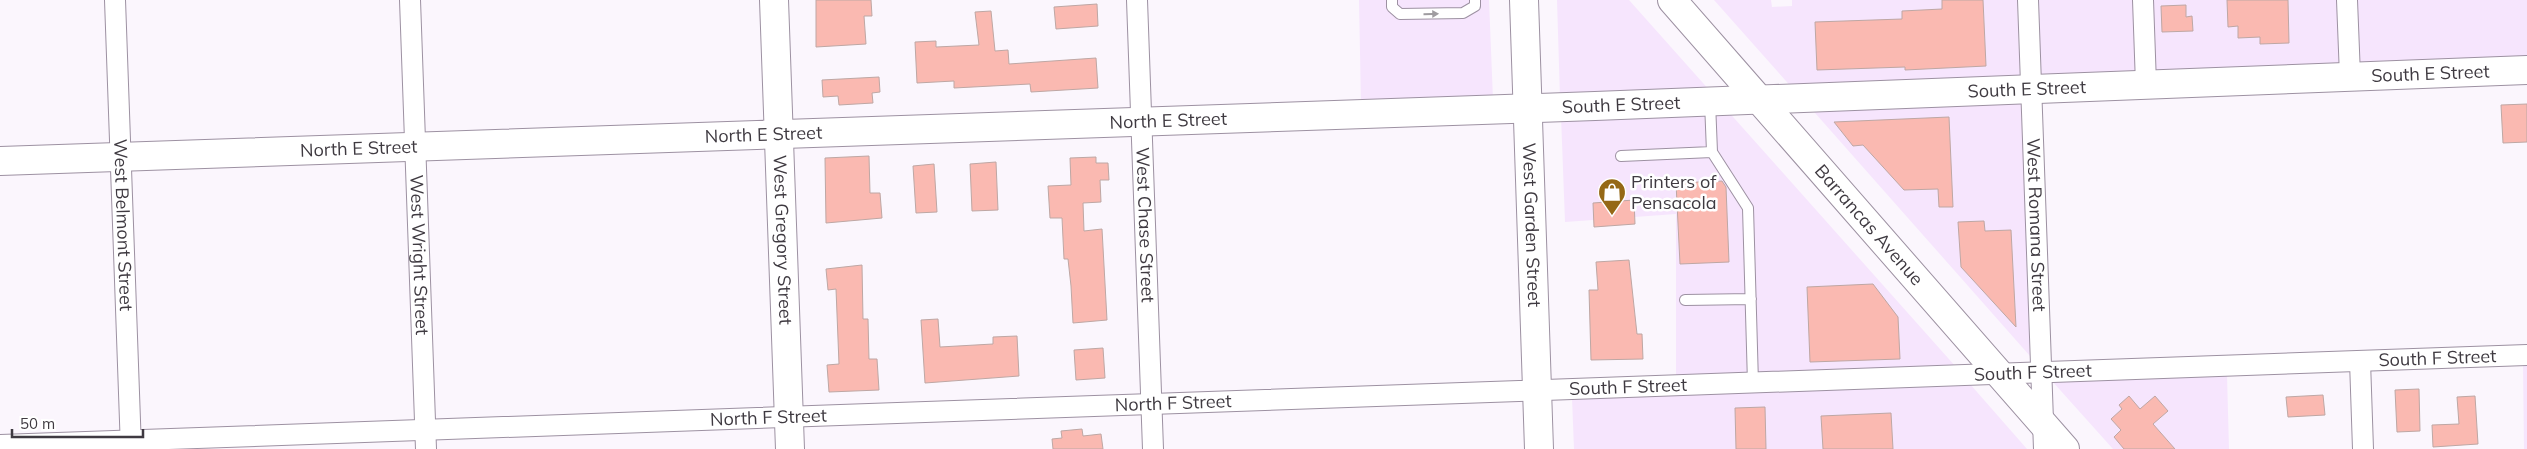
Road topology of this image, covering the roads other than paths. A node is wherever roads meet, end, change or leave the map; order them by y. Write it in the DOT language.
graph roads {
  1 [pos="115,0"];
  2 [pos="410,0"];
  3 [pos="774,0"];
  4 [pos="1137,0"];
  5 [pos="1392,0"];
  6 [pos="1475,0"];
  7 [pos="1524,0"];
  8 [pos="1672,0"];
  9 [pos="2028,0"];
  10 [pos="2143,0"];
  11 [pos="2347,0"];
  12 [pos="2527,70"];
  13 [pos="2350,76"];
  14 [pos="2146,84"];
  15 [pos="2031,88"];
  16 [pos="1758,99"];
  17 [pos="1710,101"];
  18 [pos="1526,108"];
  19 [pos="1141,121"];
  20 [pos="779,134"];
  21 [pos="416,147"];
  22 [pos="1712,152"];
  23 [pos="1621,156"];
  24 [pos="121,157"];
  25 [pos="0,161"];
  26 [pos="1750,299"];
  27 [pos="1685,300"];
  28 [pos="2527,355"];
  29 [pos="2360,361"];
  30 [pos="2041,372"];
  31 [pos="2000,374"];
  32 [pos="1753,383"];
  33 [pos="1537,390"];
  34 [pos="1152,404"];
  35 [pos="789,417"];
  36 [pos="2043,436"];
  37 [pos="426,440"];
  38 [pos="0,445"];
  39 [pos="131,445"];
  40 [pos="790,449"];
  41 [pos="1153,449"];
  42 [pos="1539,449"];
  43 [pos="2065,449"];
  44 [pos="2363,449"];
  1 -- 24 [label="street, West Belmont Street"];
  2 -- 21 [label="street, West Wright Street"];
  3 -- 20 [label="street, West Gregory Street"];
  4 -- 19 [label="street, West Chase Street"];
  5 -- 6 [label="lane, one-way"];
  7 -- 18 [label="street, West Garden Street"];
  8 -- 16 [label="street, Barrancas Avenue"];
  9 -- 15 [label="street, West Romana Street"];
  10 -- 14 [label="street"];
  11 -- 13 [label="street"];
  12 -- 13 [label="street, South E Street"];
  13 -- 14 [label="street, South E Street"];
  14 -- 15 [label="street, South E Street"];
  15 -- 16 [label="street, South E Street"];
  15 -- 30 [label="street, West Romana Street"];
  16 -- 17 [label="street, South E Street"];
  16 -- 31 [label="street, Barrancas Avenue"];
  17 -- 18 [label="street, South E Street"];
  17 -- 22 [label="lane"];
  18 -- 19 [label="street, North E Street"];
  18 -- 33 [label="street, West Garden Street"];
  19 -- 20 [label="street, North E Street"];
  19 -- 34 [label="street, West Chase Street"];
  20 -- 21 [label="street, North E Street"];
  20 -- 35 [label="street, West Gregory Street"];
  21 -- 24 [label="street, North E Street"];
  21 -- 37 [label="street, West Wright Street"];
  22 -- 23 [label="lane"];
  22 -- 26 [label="lane"];
  24 -- 25 [label="street, North E Street"];
  24 -- 39 [label="street, West Belmont Street"];
  26 -- 27 [label="lane"];
  26 -- 32 [label="lane"];
  28 -- 29 [label="street, South F Street"];
  29 -- 30 [label="street, South F Street"];
  29 -- 44 [label="street"];
  30 -- 31 [label="street, South F Street"];
  30 -- 36 [label="street, West Romana Street"];
  31 -- 32 [label="street, South F Street"];
  31 -- 36 [label="street, Barrancas Avenue"];
  32 -- 33 [label="street, South F Street"];
  33 -- 34 [label="street, North F Street"];
  33 -- 42 [label="street, West Garden Street"];
  34 -- 35 [label="street, North F Street"];
  34 -- 41 [label="street, West Chase Street"];
  35 -- 37 [label="street, North F Street"];
  35 -- 40 [label="street, West Gregory Street"];
  36 -- 43 [label="street, Barrancas Avenue"];
  37 -- 39 [label="street, North F Street"];
  38 -- 39 [label="street, North F Street"];
}
